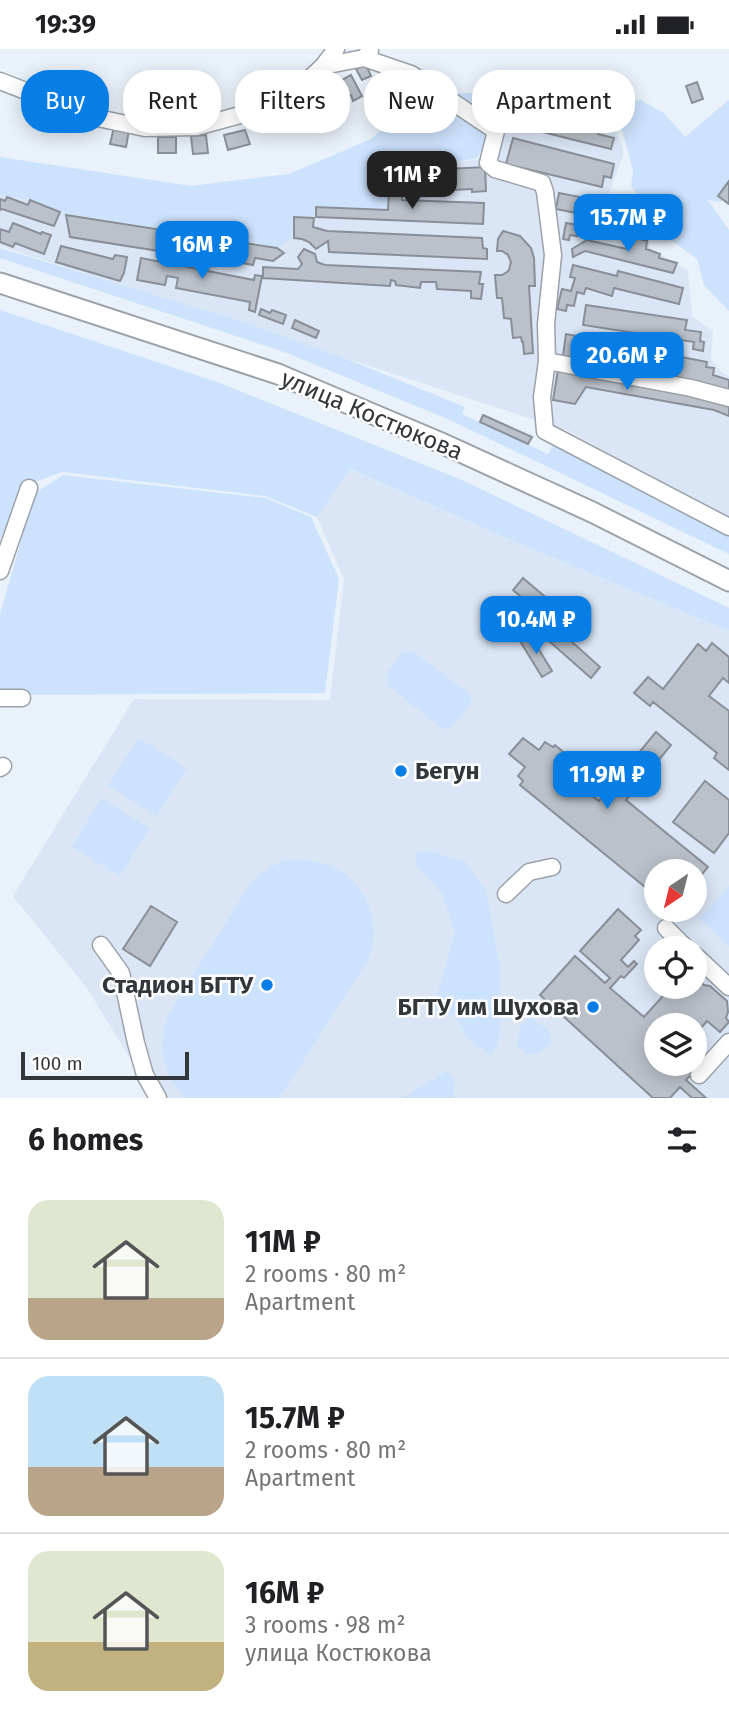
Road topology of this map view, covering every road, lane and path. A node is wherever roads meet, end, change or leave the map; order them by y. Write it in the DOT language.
graph roads {
  1 [pos="336,49"];
  2 [pos="368,53"];
  3 [pos="323,66"];
  4 [pos="0,81"];
  5 [pos="0,283"];
  6 [pos="547,361"];
  7 [pos="729,398"];
  8 [pos="29,488"];
  9 [pos="729,527"];
  10 [pos="0,571"];
  11 [pos="729,581"];
  12 [pos="0,698"];
  13 [pos="22,698"];
  14 [pos="552,867"];
  15 [pos="506,894"];
  16 [pos="666,928"];
  17 [pos="674,936"];
  18 [pos="101,945"];
  19 [pos="707,966"];
  20 [pos="729,987"];
  21 [pos="729,1042"];
  22 [pos="707,1066"];
  23 [pos="158,1098"];
  1 -- 3 [label="street"];
  2 -- 3 [label="street"];
  2 -- 6 [label="street"];
  3 -- 4 [label="street"];
  5 -- 11 [label="main road, улица Костюкова"];
  6 -- 7 [label="street"];
  6 -- 9 [label="street"];
  8 -- 10 [label="street"];
  12 -- 13 [label="street"];
  14 -- 15 [label="street"];
  16 -- 17 [label="street"];
  18 -- 23 [label="street"];
  19 -- 20 [label="street"];
  21 -- 22 [label="street"];
}
